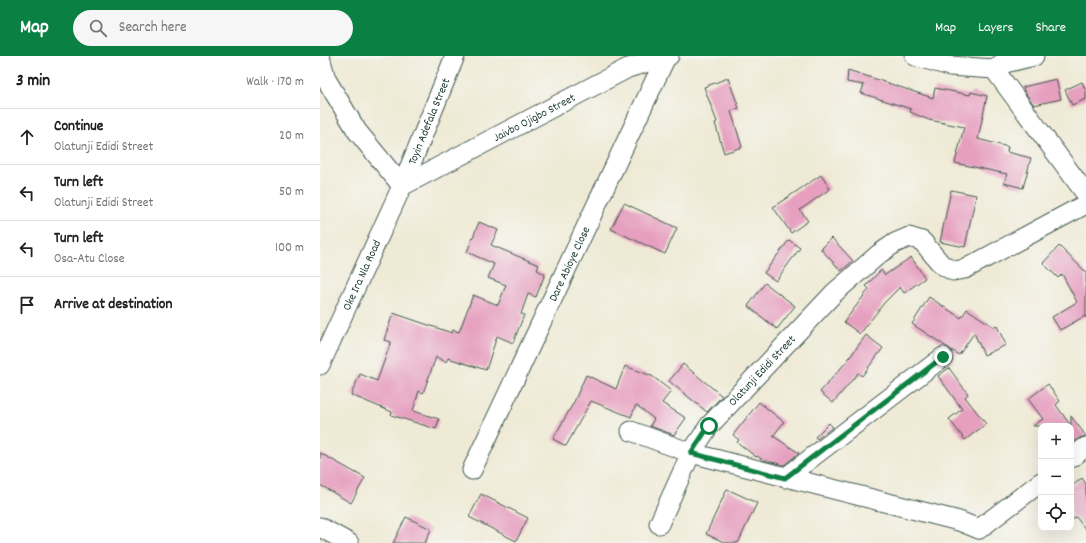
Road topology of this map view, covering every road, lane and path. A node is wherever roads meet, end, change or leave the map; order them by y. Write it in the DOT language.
graph roads {
  1 [pos="455,56"];
  2 [pos="915,56"];
  3 [pos="1034,56"];
  4 [pos="320,57"];
  5 [pos="668,57"];
  6 [pos="630,62"];
  7 [pos="994,69"];
  8 [pos="402,186"];
  9 [pos="1086,194"];
  10 [pos="1086,204"];
  11 [pos="943,357"];
  12 [pos="320,365"];
  13 [pos="631,431"];
  14 [pos="1086,447"];
  15 [pos="691,453"];
  16 [pos="1074,456"];
  17 [pos="472,470"];
  18 [pos="785,478"];
  19 [pos="1038,485"];
  20 [pos="659,524"];
  21 [pos="320,527"];
  22 [pos="979,536"];
  23 [pos="349,543"];
  1 -- 8 [label="street, Toyin Adefala Street"];
  2 -- 7 [label="street"];
  3 -- 7 [label="street"];
  4 -- 8 [label="street"];
  5 -- 6 [label="street, Jaivbo Ojigbo Street"];
  5 -- 17 [label="street, Dare Abioye Close"];
  6 -- 8 [label="street, Jaivbo Ojigbo Street"];
  7 -- 9 [label="street"];
  8 -- 12 [label="street, Oke Ira Nla Road"];
  10 -- 15 [label="street, Olatunji Edidi Street"];
  11 -- 18 [label="street"];
  13 -- 15 [label="street"];
  14 -- 16 [label="street"];
  15 -- 18 [label="street"];
  15 -- 20 [label="street, Olatunji Edidi Street"];
  18 -- 22 [label="street"];
  19 -- 22 [label="street"];
  21 -- 23 [label="street"];
}
